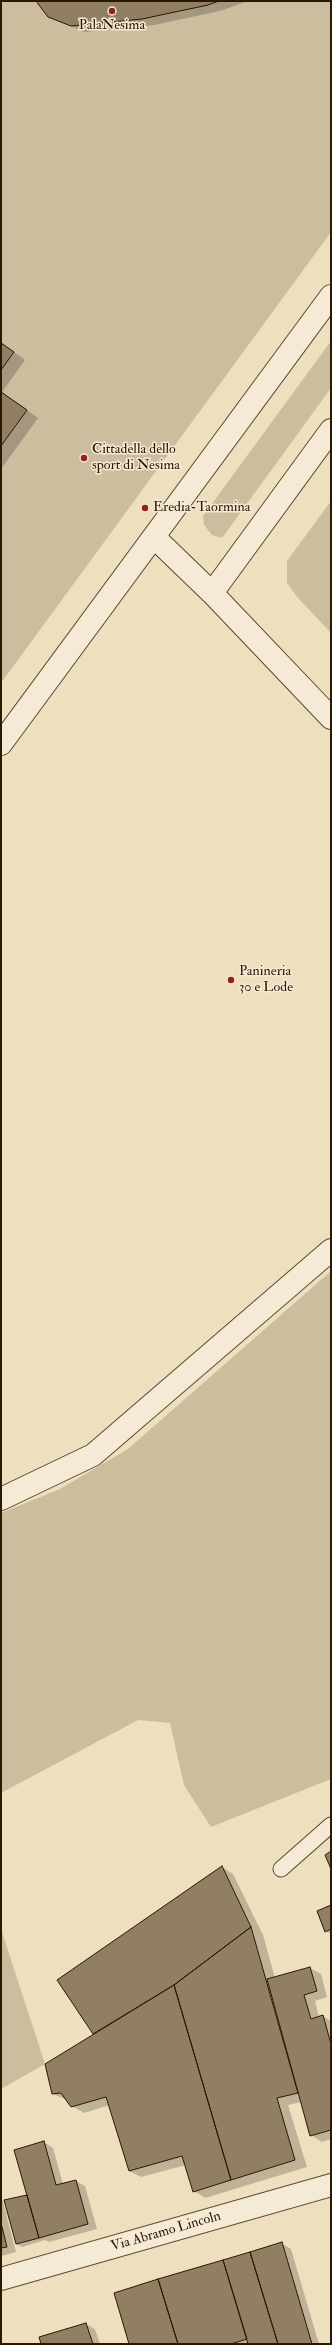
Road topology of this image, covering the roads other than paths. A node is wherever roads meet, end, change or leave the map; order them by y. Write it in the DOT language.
graph roads {
  1 [pos="331,296"];
  2 [pos="331,430"];
  3 [pos="154,537"];
  4 [pos="212,593"];
  5 [pos="331,718"];
  6 [pos="1,744"];
  7 [pos="331,1250"];
  8 [pos="1,1499"];
  9 [pos="331,1825"];
  10 [pos="281,1869"];
  11 [pos="331,2185"];
  12 [pos="1,2279"];
  1 -- 3 [label="street"];
  2 -- 4 [label="street"];
  3 -- 4 [label="street"];
  3 -- 6 [label="street"];
  4 -- 5 [label="street"];
  7 -- 8 [label="street"];
  9 -- 10 [label="lane"];
  11 -- 12 [label="street, Via Abramo Lincoln"];
}
